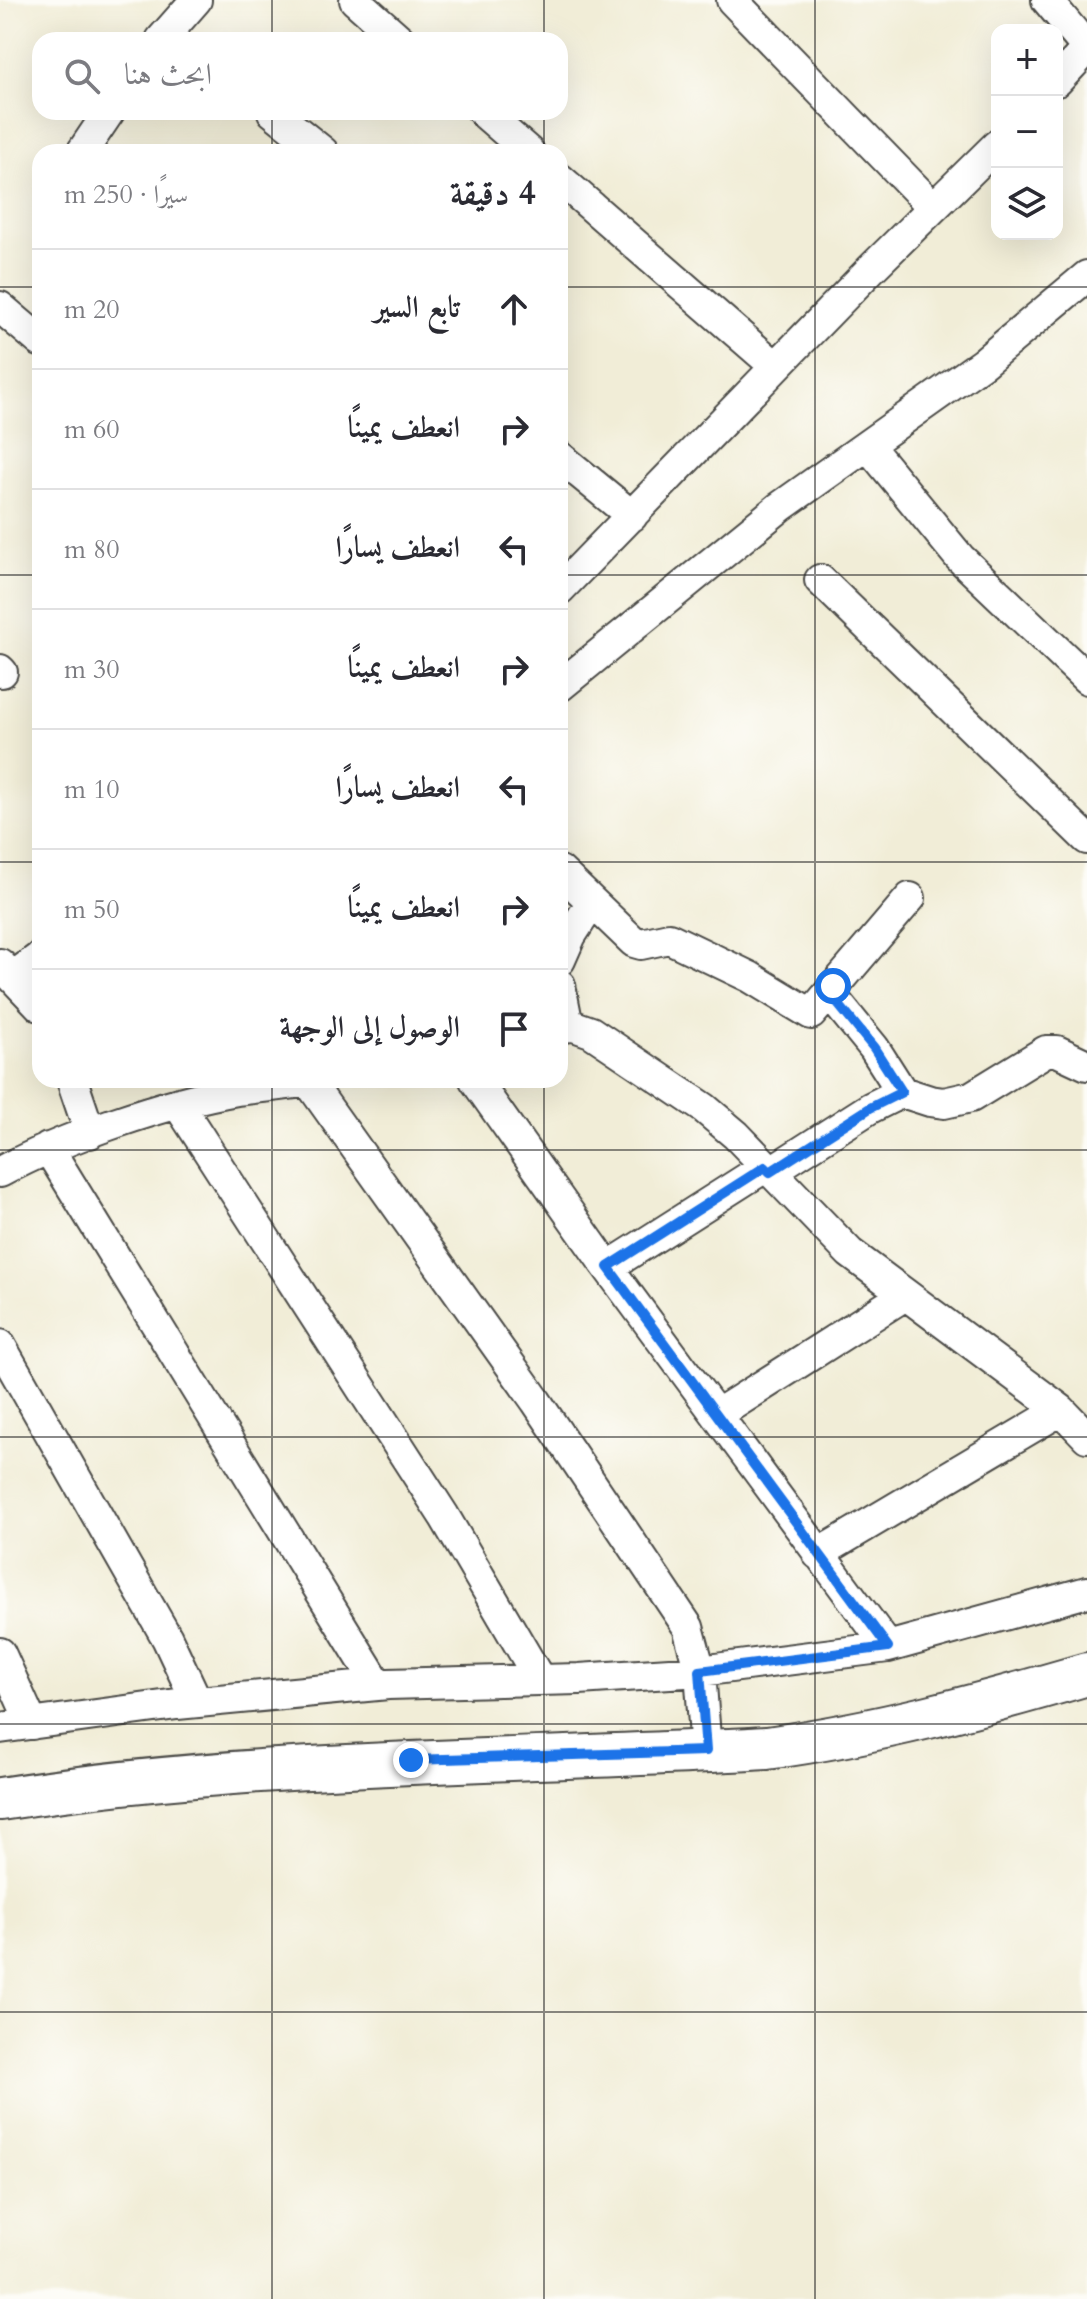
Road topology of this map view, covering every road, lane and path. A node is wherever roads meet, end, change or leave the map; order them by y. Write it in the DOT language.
graph roads {
  1 [pos="196,0"];
  2 [pos="355,0"];
  3 [pos="732,0"];
  4 [pos="1047,0"];
  5 [pos="174,32"];
  6 [pos="391,32"];
  7 [pos="1087,49"];
  8 [pos="1063,75"];
  9 [pos="104,120"];
  10 [pos="283,120"];
  11 [pos="492,120"];
  12 [pos="87,144"];
  13 [pos="313,144"];
  14 [pos="520,144"];
  15 [pos="991,151"];
  16 [pos="568,186"];
  17 [pos="933,207"];
  18 [pos="1087,276"];
  19 [pos="0,307"];
  20 [pos="32,334"];
  21 [pos="775,366"];
  22 [pos="869,447"];
  23 [pos="568,464"];
  24 [pos="632,516"];
  25 [pos="820,580"];
  26 [pos="568,581"];
  27 [pos="568,679"];
  28 [pos="1087,679"];
  29 [pos="1087,839"];
  30 [pos="568,880"];
  31 [pos="910,898"];
  32 [pos="591,904"];
  33 [pos="568,942"];
  34 [pos="32,960"];
  35 [pos="7,971"];
  36 [pos="830,994"];
  37 [pos="32,998"];
  38 [pos="568,1028"];
  39 [pos="1087,1065"];
  40 [pos="75,1088"];
  41 [pos="259,1088"];
  42 [pos="321,1088"];
  43 [pos="481,1088"];
  44 [pos="902,1092"];
  45 [pos="178,1104"];
  46 [pos="90,1133"];
  47 [pos="48,1148"];
  48 [pos="767,1169"];
  49 [pos="0,1172"];
  50 [pos="608,1267"];
  51 [pos="905,1295"];
  52 [pos="0,1345"];
  53 [pos="1061,1410"];
  54 [pos="718,1414"];
  55 [pos="1087,1437"];
  56 [pos="818,1554"];
  57 [pos="1087,1592"];
  58 [pos="888,1647"];
  59 [pos="0,1653"];
  60 [pos="700,1671"];
  61 [pos="1087,1674"];
  62 [pos="540,1680"];
  63 [pos="378,1685"];
  64 [pos="197,1702"];
  65 [pos="32,1724"];
  66 [pos="0,1728"];
  67 [pos="706,1751"];
  68 [pos="0,1799"];
  1 -- 5 [label="street"];
  2 -- 6 [label="street"];
  3 -- 17 [label="street"];
  4 -- 7 [label="street"];
  7 -- 8 [label="street"];
  9 -- 12 [label="street"];
  10 -- 13 [label="street"];
  11 -- 14 [label="street"];
  15 -- 17 [label="street"];
  16 -- 21 [label="street"];
  17 -- 21 [label="street"];
  18 -- 22 [label="street"];
  19 -- 20 [label="street"];
  21 -- 24 [label="street"];
  22 -- 27 [label="street"];
  22 -- 28 [label="street"];
  23 -- 24 [label="street"];
  24 -- 26 [label="street"];
  25 -- 29 [label="street"];
  30 -- 32 [label="street"];
  31 -- 36 [label="street"];
  32 -- 33 [label="street"];
  32 -- 36 [label="street"];
  34 -- 35 [label="street"];
  35 -- 37 [label="street"];
  36 -- 44 [label="street"];
  38 -- 48 [label="street"];
  39 -- 44 [label="street"];
  40 -- 46 [label="street"];
  41 -- 45 [label="street"];
  42 -- 60 [label="street"];
  43 -- 50 [label="street"];
  44 -- 48 [label="street"];
  45 -- 46 [label="street"];
  45 -- 62 [label="street"];
  46 -- 47 [label="street"];
  47 -- 49 [label="street"];
  47 -- 63 [label="street"];
  48 -- 50 [label="street"];
  48 -- 51 [label="street"];
  50 -- 54 [label="street"];
  51 -- 53 [label="street"];
  51 -- 54 [label="street"];
  52 -- 64 [label="street"];
  53 -- 55 [label="street"];
  53 -- 56 [label="street"];
  54 -- 56 [label="street"];
  56 -- 58 [label="street"];
  57 -- 58 [label="street"];
  58 -- 60 [label="street"];
  59 -- 65 [label="street"];
  60 -- 62 [label="street"];
  60 -- 67 [label="street"];
  61 -- 67 [label="street"];
  62 -- 63 [label="street"];
  63 -- 64 [label="street"];
  64 -- 65 [label="street"];
  65 -- 66 [label="street"];
  67 -- 68 [label="street"];
}
